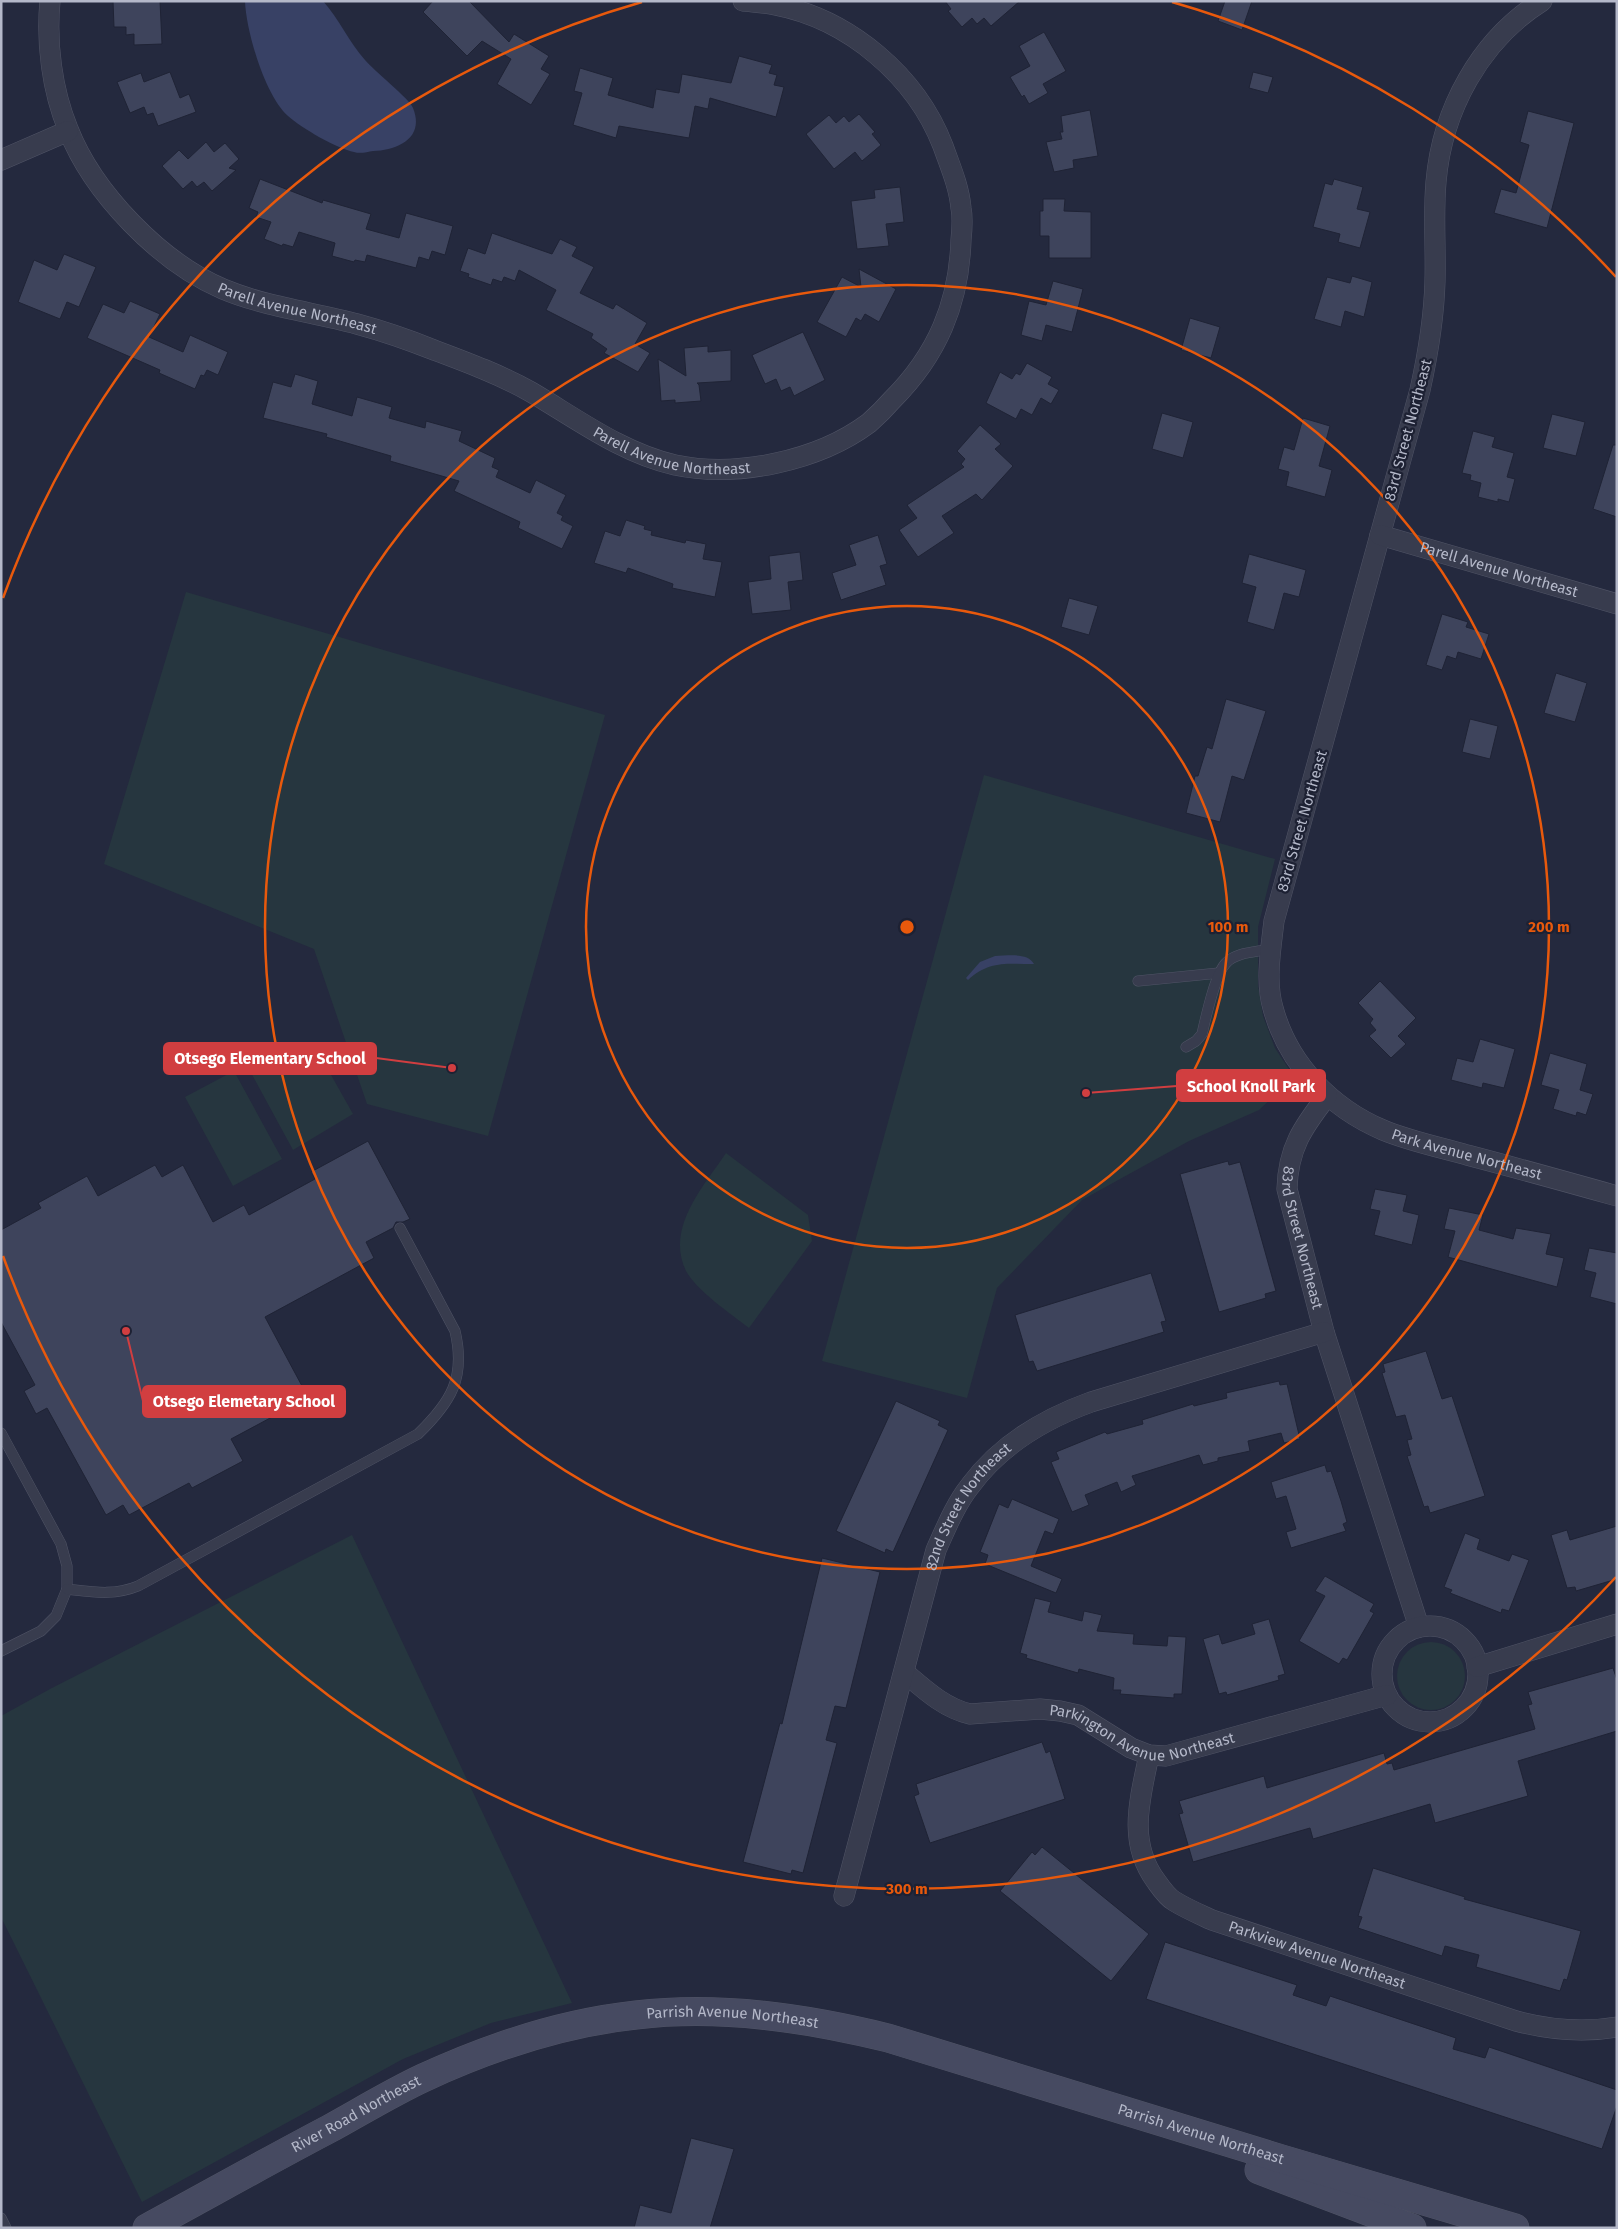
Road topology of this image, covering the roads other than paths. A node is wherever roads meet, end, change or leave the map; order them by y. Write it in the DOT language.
graph roads {
  1 [pos="50,1"];
  2 [pos="743,1"];
  3 [pos="1531,4"];
  4 [pos="68,131"];
  5 [pos="1,160"];
  6 [pos="1380,535"];
  7 [pos="1617,604"];
  8 [pos="1270,949"];
  9 [pos="1219,973"];
  10 [pos="1138,981"];
  11 [pos="1186,1047"];
  12 [pos="1327,1096"];
  13 [pos="1617,1196"];
  14 [pos="400,1228"];
  15 [pos="1324,1332"];
  16 [pos="1,1433"];
  17 [pos="67,1589"];
  18 [pos="1617,1624"];
  19 [pos="1419,1627"];
  20 [pos="1,1651"];
  21 [pos="1477,1667"];
  22 [pos="904,1672"];
  23 [pos="1387,1695"];
  24 [pos="1148,1755"];
  25 [pos="844,1896"];
  26 [pos="574,2025"];
  27 [pos="1617,2027"];
  28 [pos="888,2038"];
  29 [pos="1,2218"];
  30 [pos="6,2228"];
  31 [pos="147,2228"];
  32 [pos="1412,2228"];
  33 [pos="1515,2228"];
  1 -- 4 [label="street, Parell Avenue Northeast"];
  2 -- 4 [label="street, Parell Avenue Northeast"];
  3 -- 6 [label="street, 83rd Street Northeast"];
  4 -- 5 [label="street"];
  6 -- 7 [label="street, Parell Avenue Northeast"];
  6 -- 8 [label="street, 83rd Street Northeast"];
  8 -- 9 [label="lane"];
  8 -- 12 [label="street, 83rd Street Northeast"];
  9 -- 10 [label="lane"];
  9 -- 11 [label="lane"];
  12 -- 13 [label="street, Park Avenue Northeast"];
  12 -- 15 [label="street, 83rd Street Northeast"];
  14 -- 17 [label="lane"];
  15 -- 19 [label="street, 83rd Street Northeast"];
  15 -- 22 [label="street, 82nd Street Northeast"];
  16 -- 17 [label="lane"];
  17 -- 20 [label="lane"];
  18 -- 21 [label="street"];
  19 -- 21 [label="street"];
  19 -- 23 [label="street"];
  21 -- 23 [label="street"];
  22 -- 24 [label="street, Parkington Avenue Northeast"];
  22 -- 25 [label="street, 82nd Street Northeast"];
  23 -- 24 [label="street, Parkington Avenue Northeast"];
  24 -- 27 [label="street, Parkview Avenue Northeast"];
  26 -- 28 [label="main road, Parrish Avenue Northeast"];
  26 -- 31 [label="main road, River Road Northeast"];
  28 -- 32 [label="main road, Parrish Avenue Northeast"];
  28 -- 33 [label="main road, Parrish Avenue Northeast"];
  29 -- 30 [label="lane"];
}
